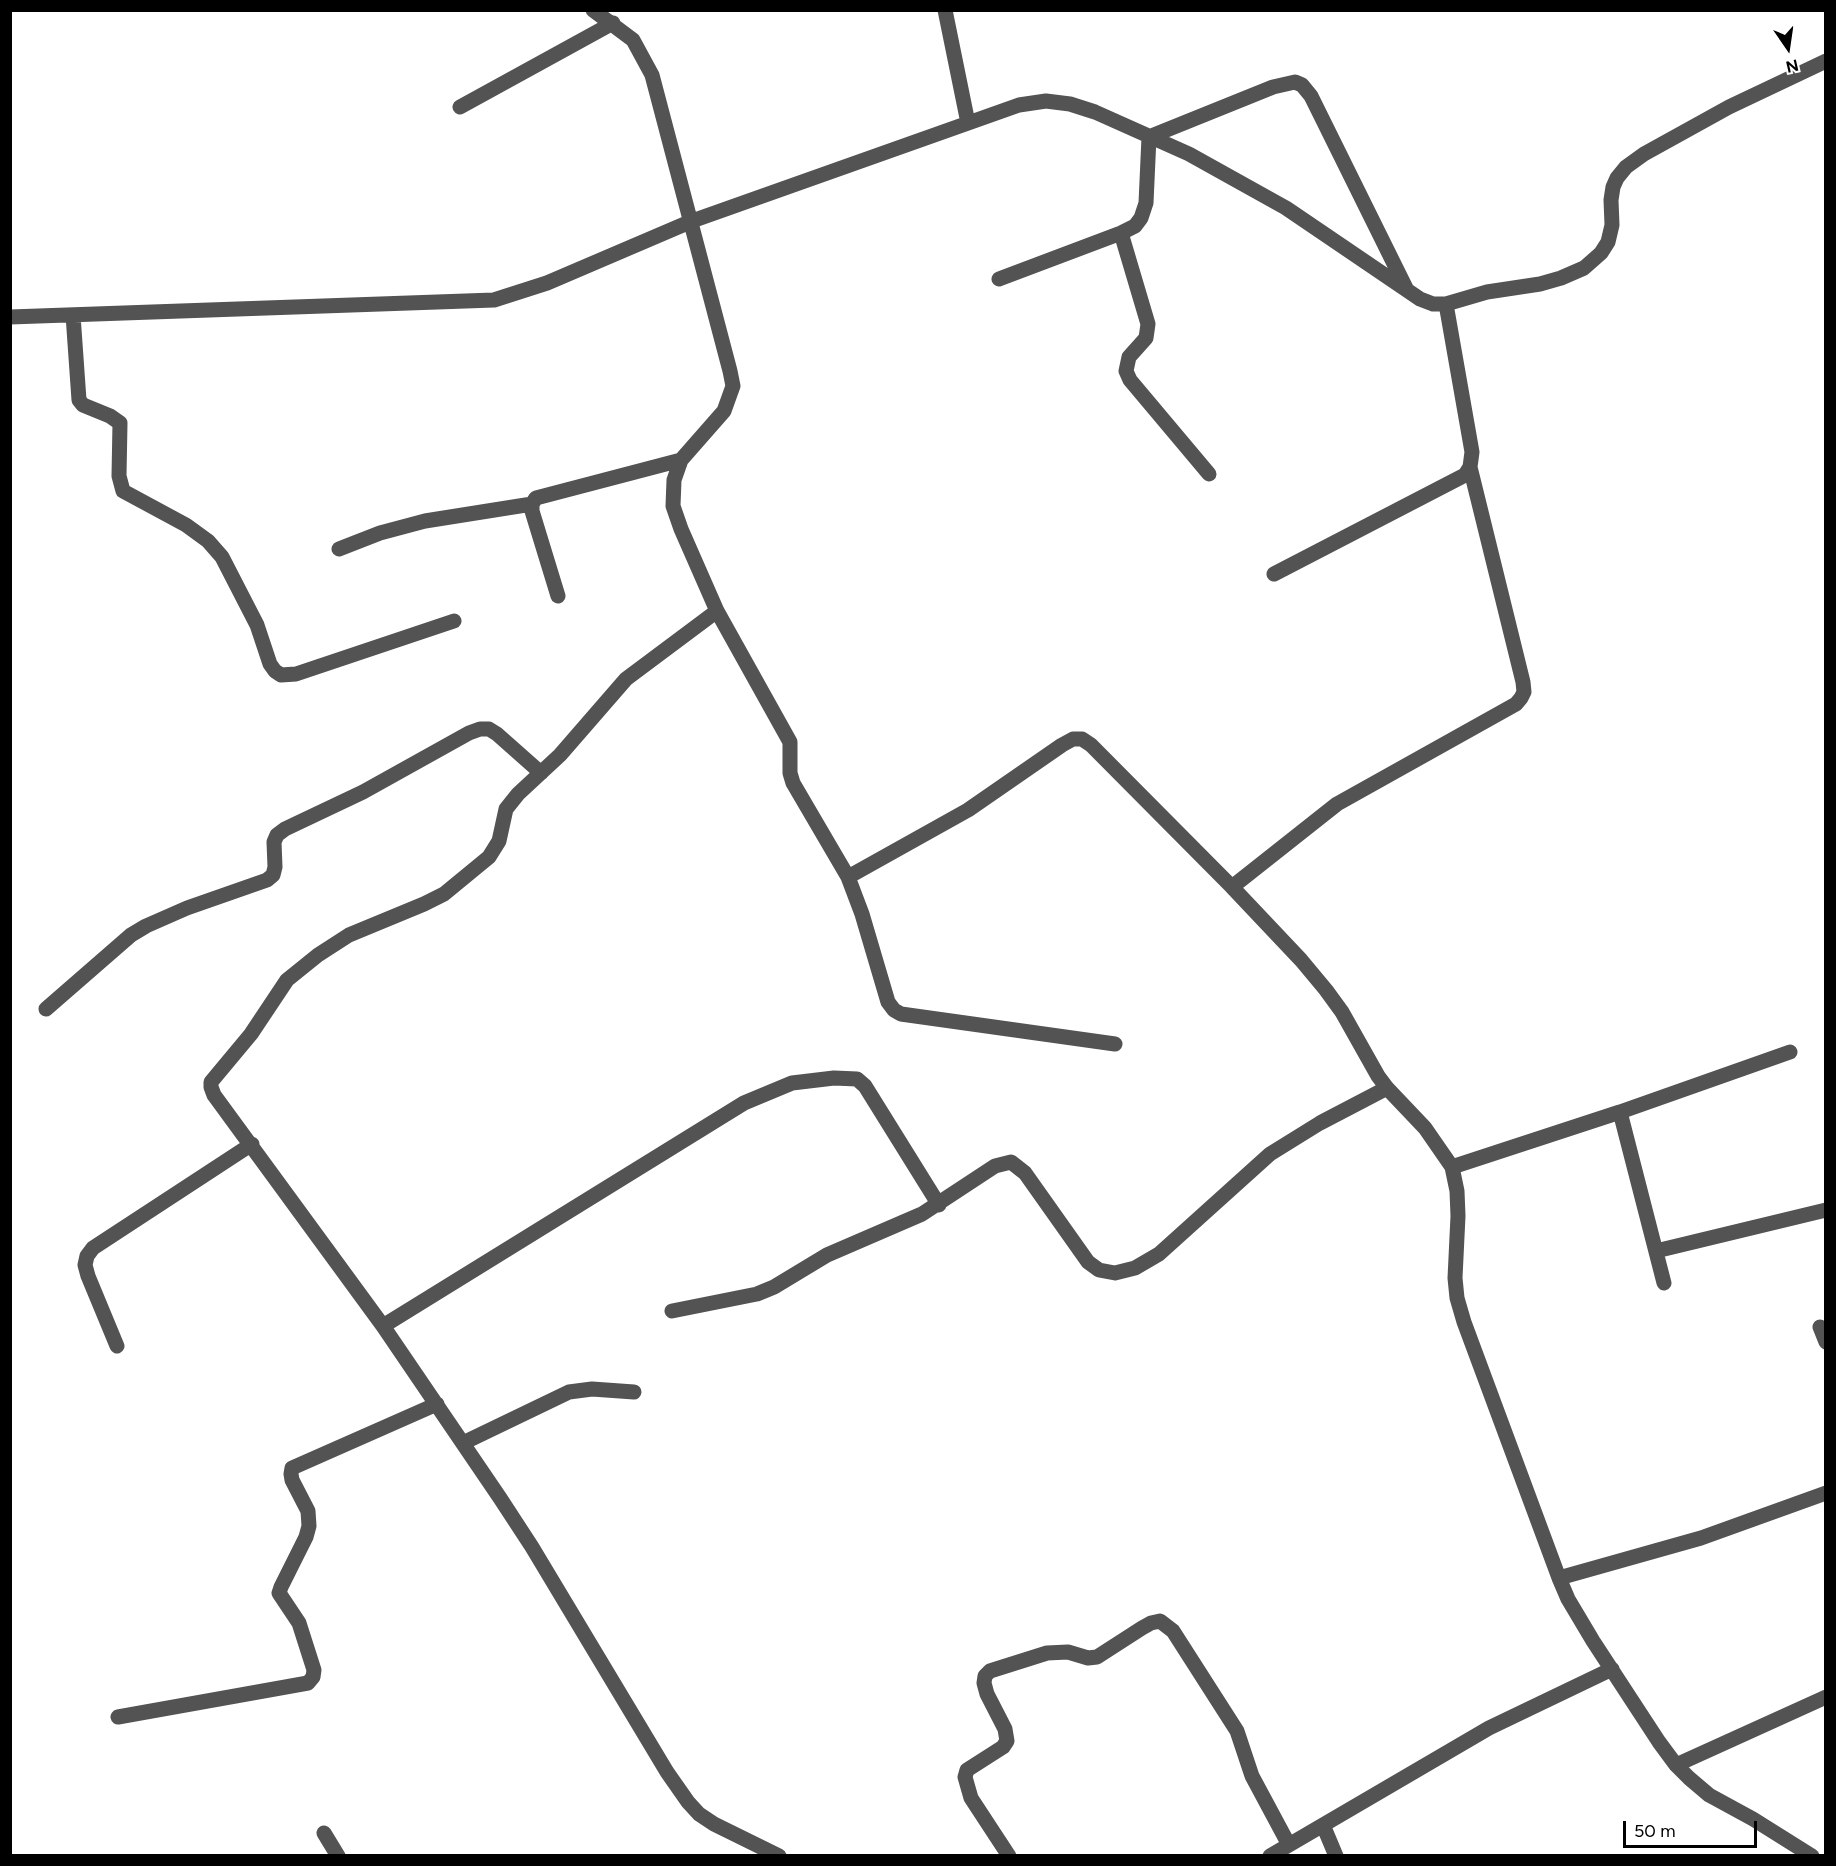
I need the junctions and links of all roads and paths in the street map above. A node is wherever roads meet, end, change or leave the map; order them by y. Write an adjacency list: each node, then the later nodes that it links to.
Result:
1 (593, 10): 3 (street)
2 (945, 10): 6 (street)
3 (613, 23): 5 (street); 8 (street)
4 (1826, 61): 12 (street)
5 (460, 107)
6 (968, 123): 7 (street); 8 (street)
7 (1149, 137): 9 (street); 11 (street); 11 (street)
8 (692, 221): 13 (street); 15 (street)
9 (1121, 233): 10 (street); 17 (street)
10 (999, 279)
11 (1407, 291): 12 (street)
12 (1446, 304): 16 (street)
13 (73, 315): 14 (street); 23 (street)
14 (10, 317)
15 (681, 460): 18 (street); 22 (street)
16 (1470, 467): 20 (street); 26 (street)
17 (1209, 474)
18 (532, 504): 19 (street); 21 (street)
19 (339, 549)
20 (1274, 574)
21 (558, 596)
22 (717, 611): 24 (street); 25 (street)
23 (454, 621)
24 (541, 773): 27 (street); 32 (street)
25 (848, 877): 26 (street); 28 (street)
26 (1232, 887): 30 (street)
27 (46, 1009)
28 (1115, 1044)
29 (1790, 1052): 31 (street)
30 (1387, 1088): 33 (street); 34 (street)
31 (1620, 1112): 33 (street); 36 (street)
32 (252, 1144): 39 (street); 42 (street)
33 (1452, 1167): 47 (street)
34 (939, 1205): 38 (street); 39 (street)
35 (1826, 1210): 36 (street)
36 (1656, 1251): 37 (street)
37 (1664, 1283)
38 (672, 1311)
39 (383, 1326): 44 (street)
40 (1820, 1327): 41 (street)
41 (1826, 1342)
42 (117, 1346)
43 (634, 1392): 45 (street)
44 (437, 1404): 45 (street); 50 (street)
45 (463, 1443): 56 (street)
46 (1826, 1493): 47 (street)
47 (1559, 1578): 48 (street)
48 (1612, 1669): 51 (street); 52 (street)
49 (1826, 1697): 51 (street)
50 (118, 1717)
51 (1676, 1765): 60 (street)
52 (1323, 1825): 54 (street); 59 (street)
53 (324, 1833): 55 (street)
54 (1289, 1845): 57 (street); 58 (street)
55 (338, 1856)
56 (779, 1856)
57 (1009, 1856)
58 (1270, 1856)
59 (1336, 1856)
60 (1812, 1856)

